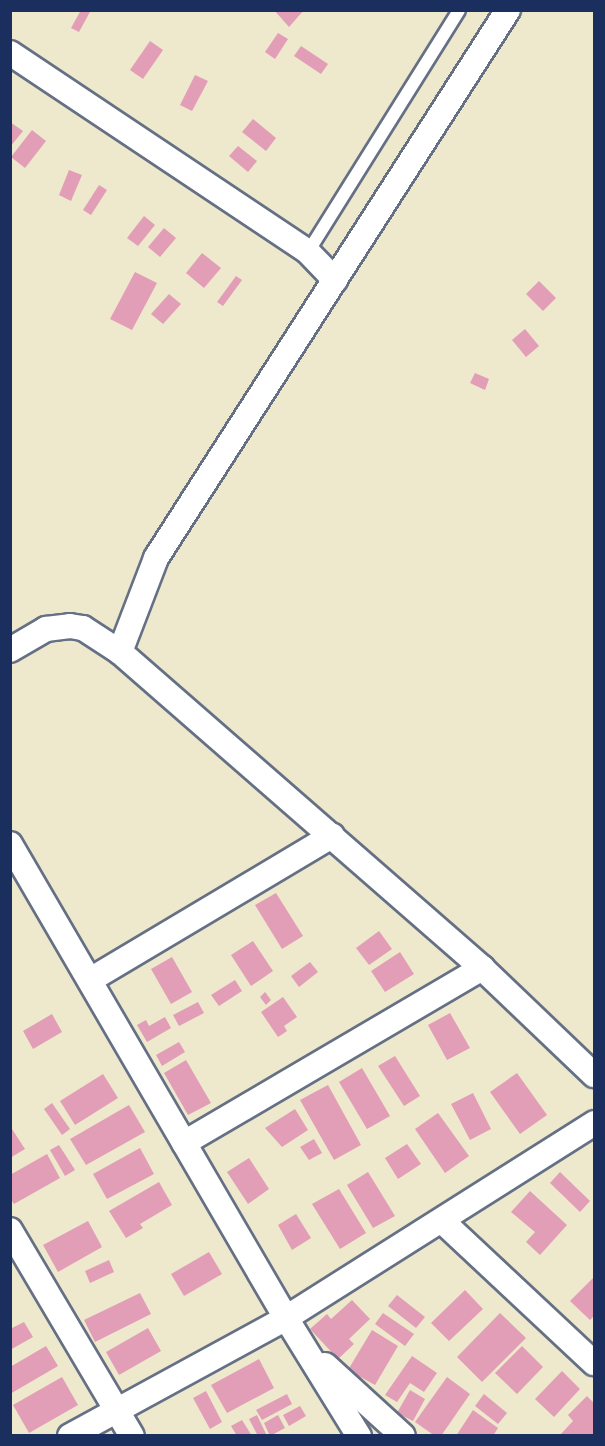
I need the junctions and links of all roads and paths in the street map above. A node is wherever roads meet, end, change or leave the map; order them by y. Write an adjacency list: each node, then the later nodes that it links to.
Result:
1 (459, 10): 4 (lane)
2 (508, 10): 5 (street)
3 (10, 53): 4 (street)
4 (308, 252): 5 (street)
5 (334, 280): 7 (street)
6 (10, 650): 7 (street)
7 (120, 652): 8 (street)
8 (332, 836): 10 (street); 11 (street)
9 (10, 844): 11 (street)
10 (482, 968): 12 (street); 14 (street)
11 (90, 980): 14 (street)
12 (594, 1075)
13 (594, 1123): 15 (street)
14 (184, 1143): 17 (street)
15 (442, 1221): 17 (street); 19 (street)
16 (10, 1230): 20 (street)
17 (286, 1318): 18 (street); 20 (street)
18 (314, 1362): 23 (street); 24 (street)
19 (594, 1363)
20 (118, 1408): 21 (street); 22 (street)
21 (70, 1436)
22 (132, 1436)
23 (359, 1436)
24 (403, 1436)

